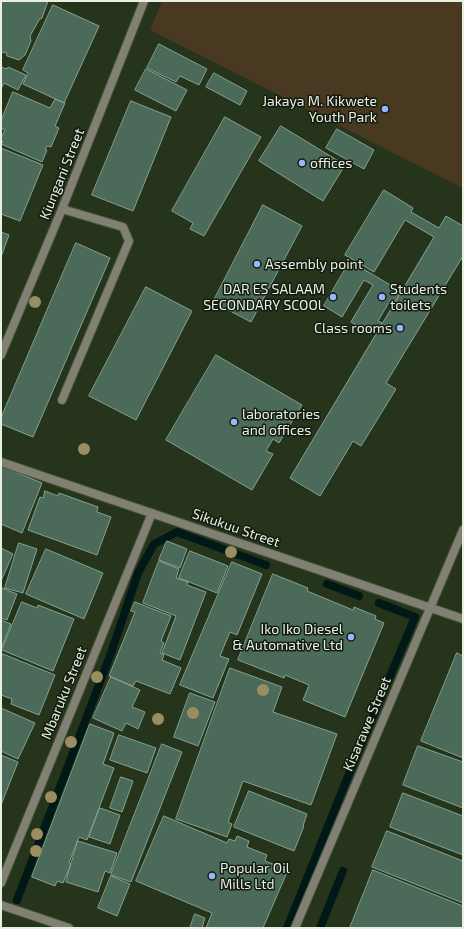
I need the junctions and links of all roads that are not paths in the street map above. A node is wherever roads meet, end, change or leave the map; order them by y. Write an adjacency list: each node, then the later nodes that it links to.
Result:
1 (144, 1): 2 (street, Kiungani Street)
2 (62, 209): 3 (street, Kiungani Street); 4 (street)
3 (1, 355)
4 (62, 400)
5 (1, 462): 6 (street, Sikukuu Street)
6 (152, 513): 8 (street, Sikukuu Street); 10 (street, Mbaruku Street)
7 (463, 530): 8 (street, Kisarawe Street)
8 (430, 608): 9 (street, Sikukuu Street); 13 (street, Kisarawe Street)
9 (463, 619)
10 (1, 883)
11 (1, 905): 12 (street)
12 (69, 928)
13 (295, 928)

